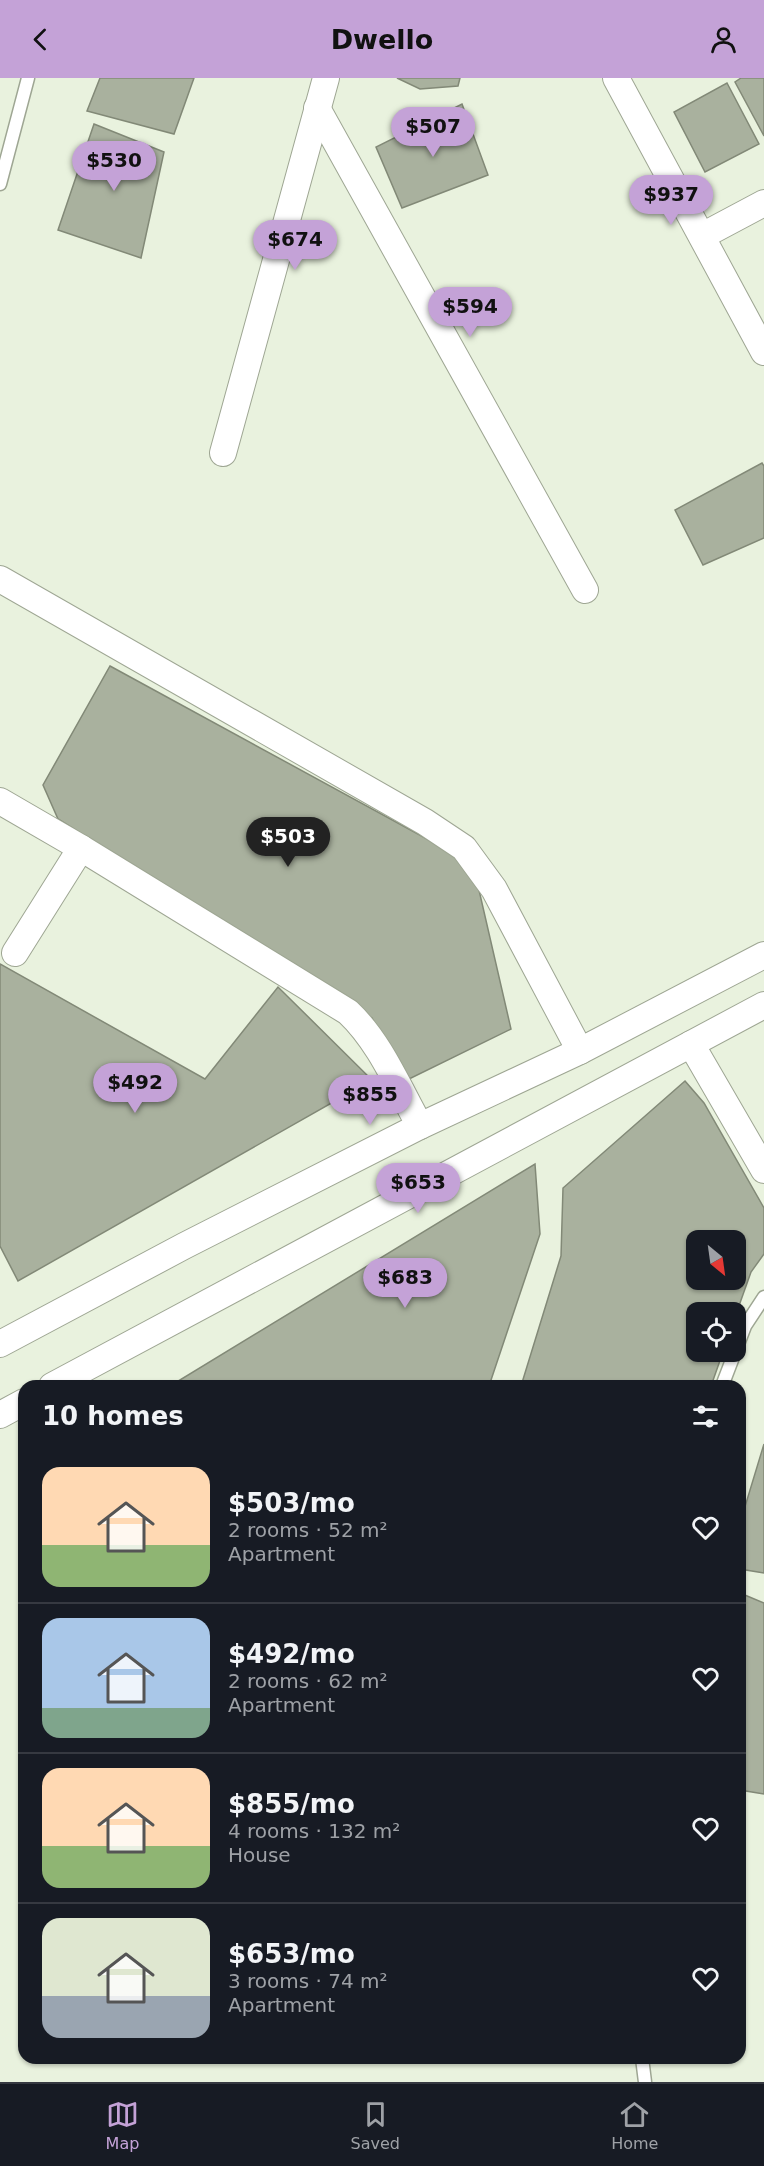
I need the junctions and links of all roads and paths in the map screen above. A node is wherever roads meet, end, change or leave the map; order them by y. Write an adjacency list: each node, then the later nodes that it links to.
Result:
1 (28, 78): 5 (lane)
2 (326, 78): 4 (street)
3 (616, 78): 7 (street)
4 (317, 108): 9 (street); 11 (street)
5 (0, 184)
6 (764, 203): 7 (street)
7 (702, 236): 8 (street)
8 (764, 352)
9 (223, 453)
10 (0, 579): 18 (street)
11 (585, 590)
12 (0, 801): 13 (street)
13 (81, 848): 14 (street); 19 (street)
14 (15, 953)
15 (764, 955): 18 (street)
16 (764, 1005): 17 (street)
17 (691, 1044): 20 (street); 23 (street)
18 (579, 1051): 19 (street)
19 (420, 1126): 22 (street)
20 (764, 1170)
21 (764, 1297): 24 (lane)
22 (0, 1344)
23 (63, 1380)
24 (724, 1380)
25 (18, 1405): 26 (street)
26 (0, 1415)
27 (643, 2064): 28 (lane)
28 (645, 2082)

